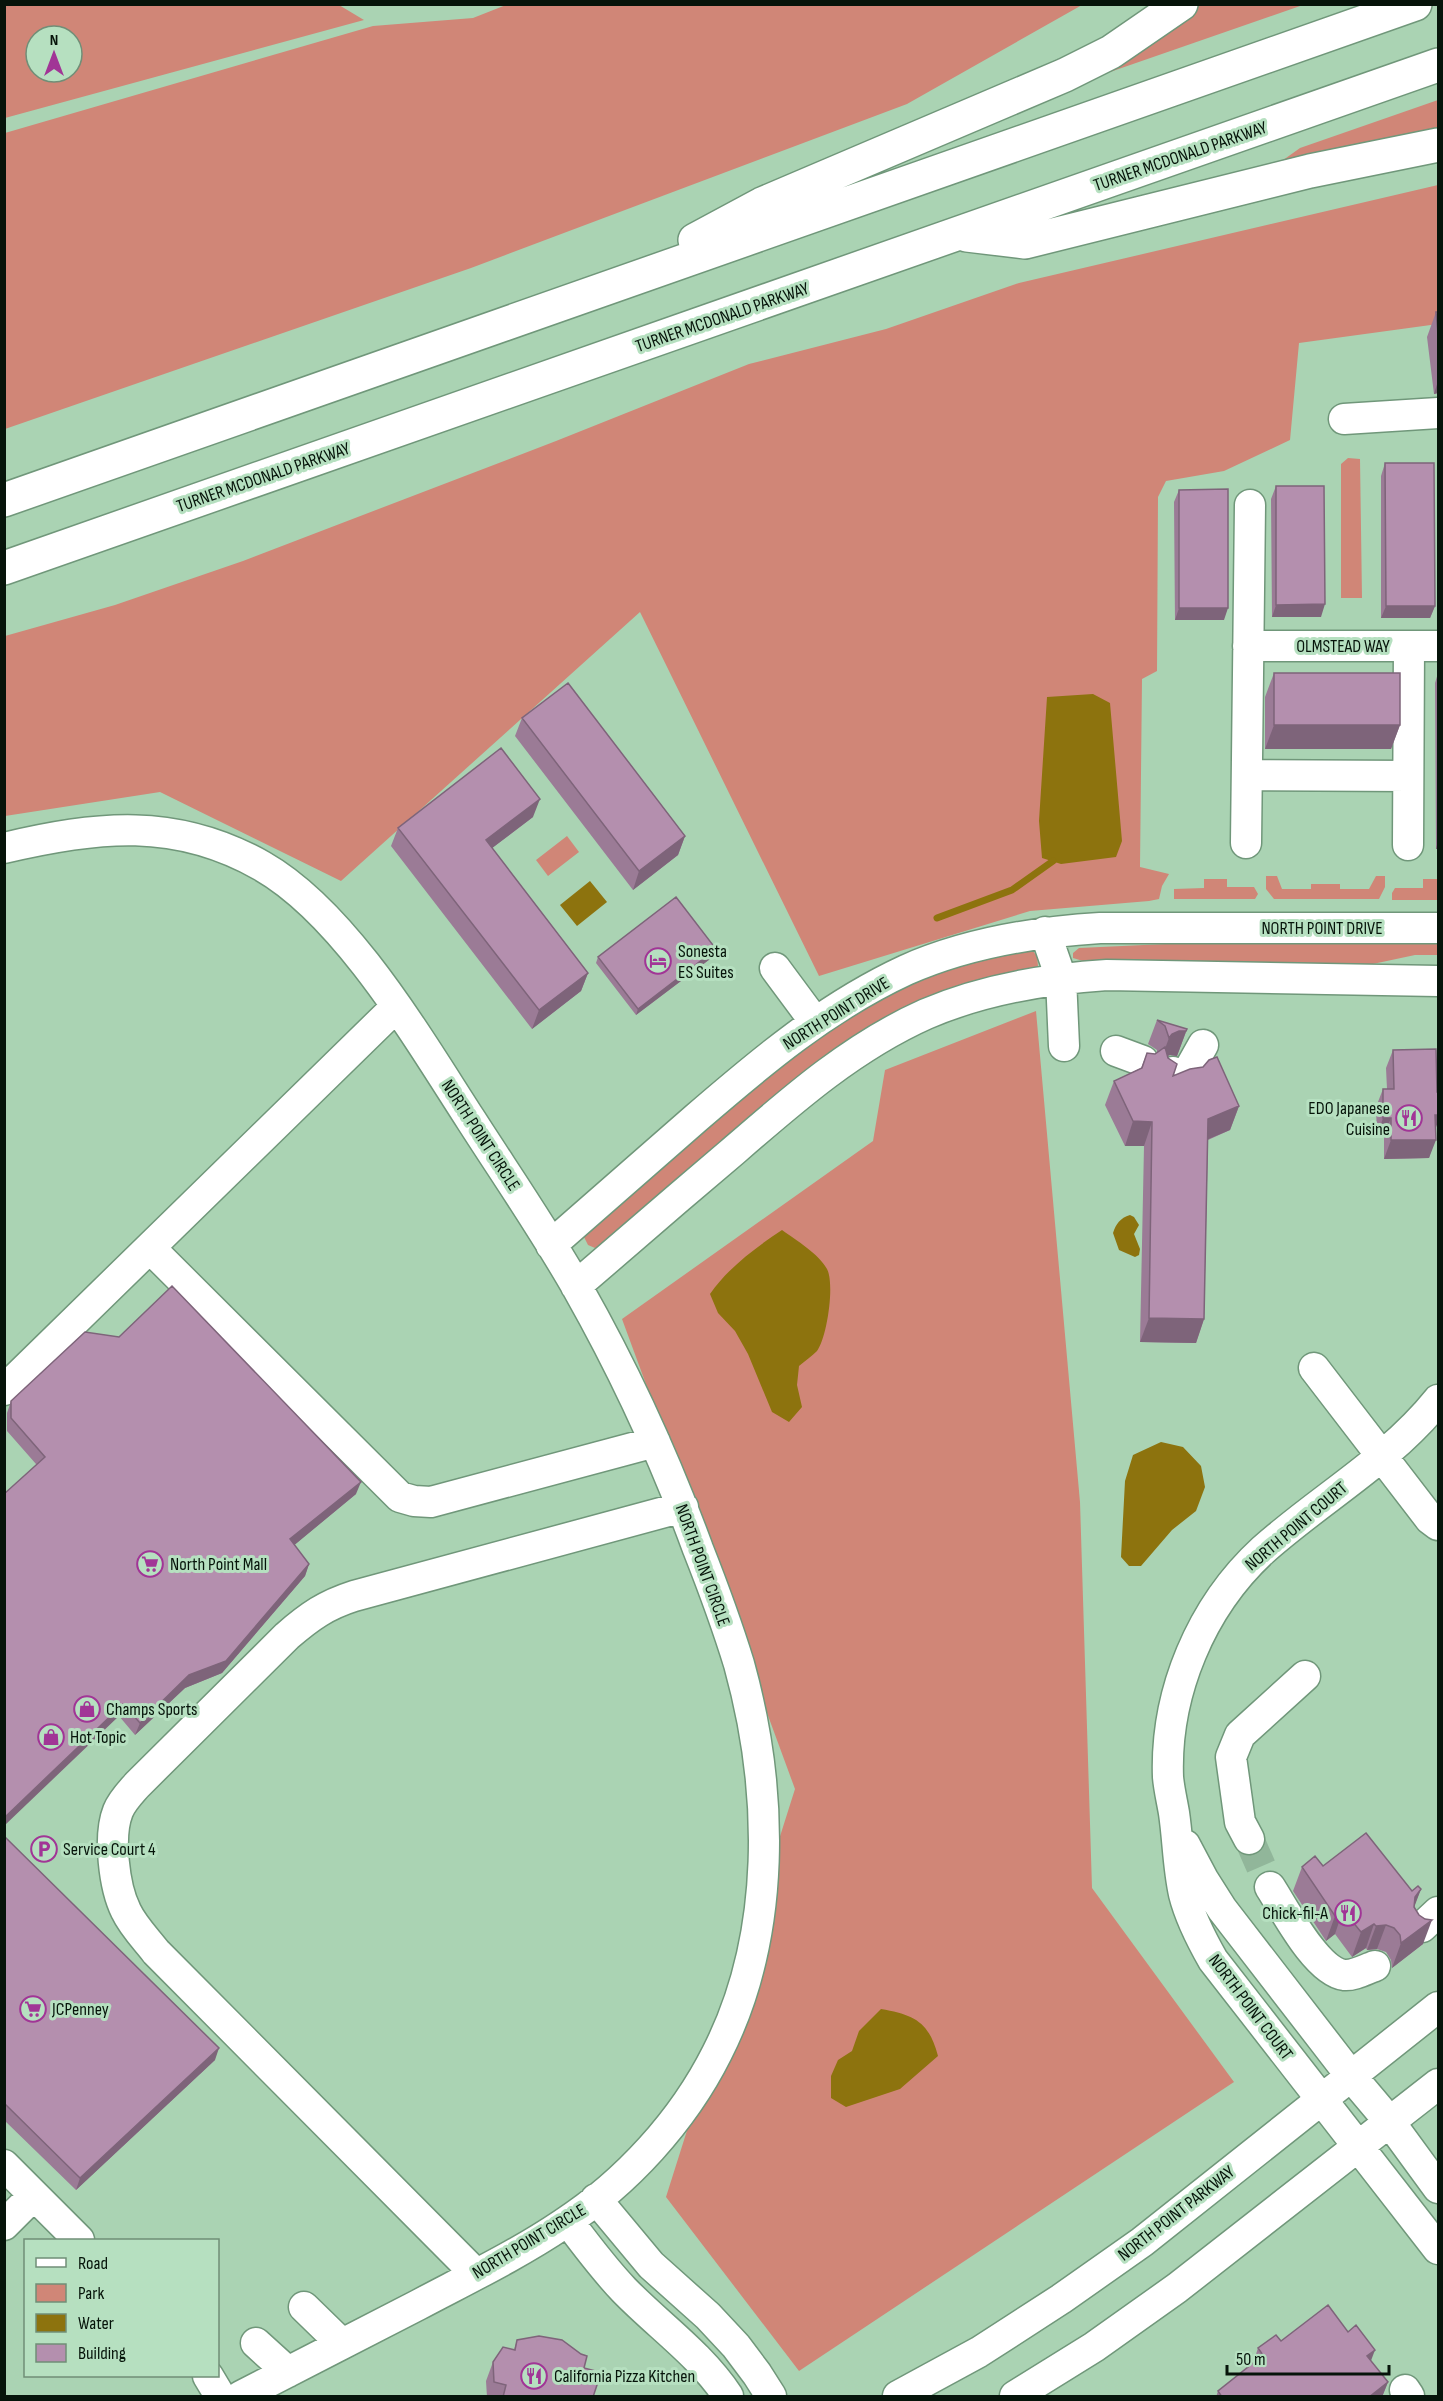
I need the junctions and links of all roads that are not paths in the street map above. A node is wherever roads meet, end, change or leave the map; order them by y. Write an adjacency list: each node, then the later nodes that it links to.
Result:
1 (1181, 4): 6 (highway)
2 (1415, 4): 6 (highway)
3 (1438, 65): 5 (highway, TURNER MCDONALD PARKWAY)
4 (1438, 145): 5 (highway)
5 (959, 234): 11 (highway, TURNER MCDONALD PARKWAY)
6 (607, 287): 9 (highway)
7 (1438, 413): 8 (street)
8 (1344, 419)
9 (4, 500)
10 (1250, 505): 12 (street)
11 (4, 568)
12 (1248, 646): 13 (street, OLMSTEAD WAY); 15 (street)
13 (1409, 646): 14 (street, OLMSTEAD WAY); 16 (street)
14 (1438, 646)
15 (1247, 775): 16 (street); 17 (street)
16 (1408, 776): 18 (street)
17 (1246, 843)
18 (1408, 846)
19 (4, 848): 25 (street, NORTH POINT CIRCLE)
20 (1438, 928): 21 (street, NORTH POINT DRIVE)
21 (1045, 932): 23 (street); 26 (street, NORTH POINT DRIVE)
22 (775, 968): 26 (street)
23 (1061, 978): 24 (street); 28 (street); 32 (street)
24 (1438, 981)
25 (396, 1007): 30 (street, NORTH POINT CIRCLE); 31 (street)
26 (815, 1022): 30 (street, NORTH POINT DRIVE)
27 (1203, 1045): 29 (street)
28 (1065, 1046)
29 (1173, 1072)
30 (551, 1245): 32 (street, NORTH POINT CIRCLE)
31 (150, 1248): 34 (street); 36 (street)
32 (576, 1286): 36 (street, NORTH POINT CIRCLE)
33 (1314, 1368): 37 (street)
34 (4, 1390)
35 (1438, 1400): 37 (street, NORTH POINT COURT)
36 (655, 1442): 38 (street, NORTH POINT CIRCLE)
37 (1380, 1456): 39 (street); 41 (street, NORTH POINT COURT)
38 (683, 1507): 54 (street, NORTH POINT CIRCLE); 59 (street)
39 (1438, 1525)
40 (1305, 1676): 42 (street)
41 (1174, 1817): 46 (street, NORTH POINT COURT); 48 (street, NORTH POINT COURT)
42 (1248, 1839)
43 (1270, 1887): 44 (street)
44 (1375, 1966)
45 (1438, 2007): 46 (street, NORTH POINT PARKWAY)
46 (1351, 2076): 48 (street, NORTH POINT PARKWAY); 49 (street, NORTH POINT COURT)
47 (1438, 2084): 49 (street)
48 (1321, 2099): 50 (street, NORTH POINT COURT); 69 (street, NORTH POINT PARKWAY)
49 (1389, 2121): 50 (street); 52 (street, NORTH POINT COURT)
50 (1359, 2144): 58 (street, NORTH POINT COURT); 70 (street)
51 (4, 2165): 53 (street)
52 (1438, 2188)
53 (34, 2195): 56 (street); 57 (street)
54 (596, 2199): 55 (street, NORTH POINT CIRCLE); 68 (street)
55 (568, 2221): 59 (street, NORTH POINT CIRCLE); 67 (street)
56 (4, 2224)
57 (77, 2239)
58 (1438, 2249)
59 (476, 2274): 62 (street, NORTH POINT CIRCLE)
60 (304, 2307): 62 (street)
61 (256, 2343): 63 (street)
62 (342, 2344): 63 (street, NORTH POINT CIRCLE)
63 (288, 2372): 66 (street, NORTH POINT CIRCLE)
64 (209, 2377): 65 (street)
65 (220, 2397)
66 (241, 2397)
67 (728, 2397)
68 (771, 2397)
69 (898, 2397)
70 (1016, 2397)

